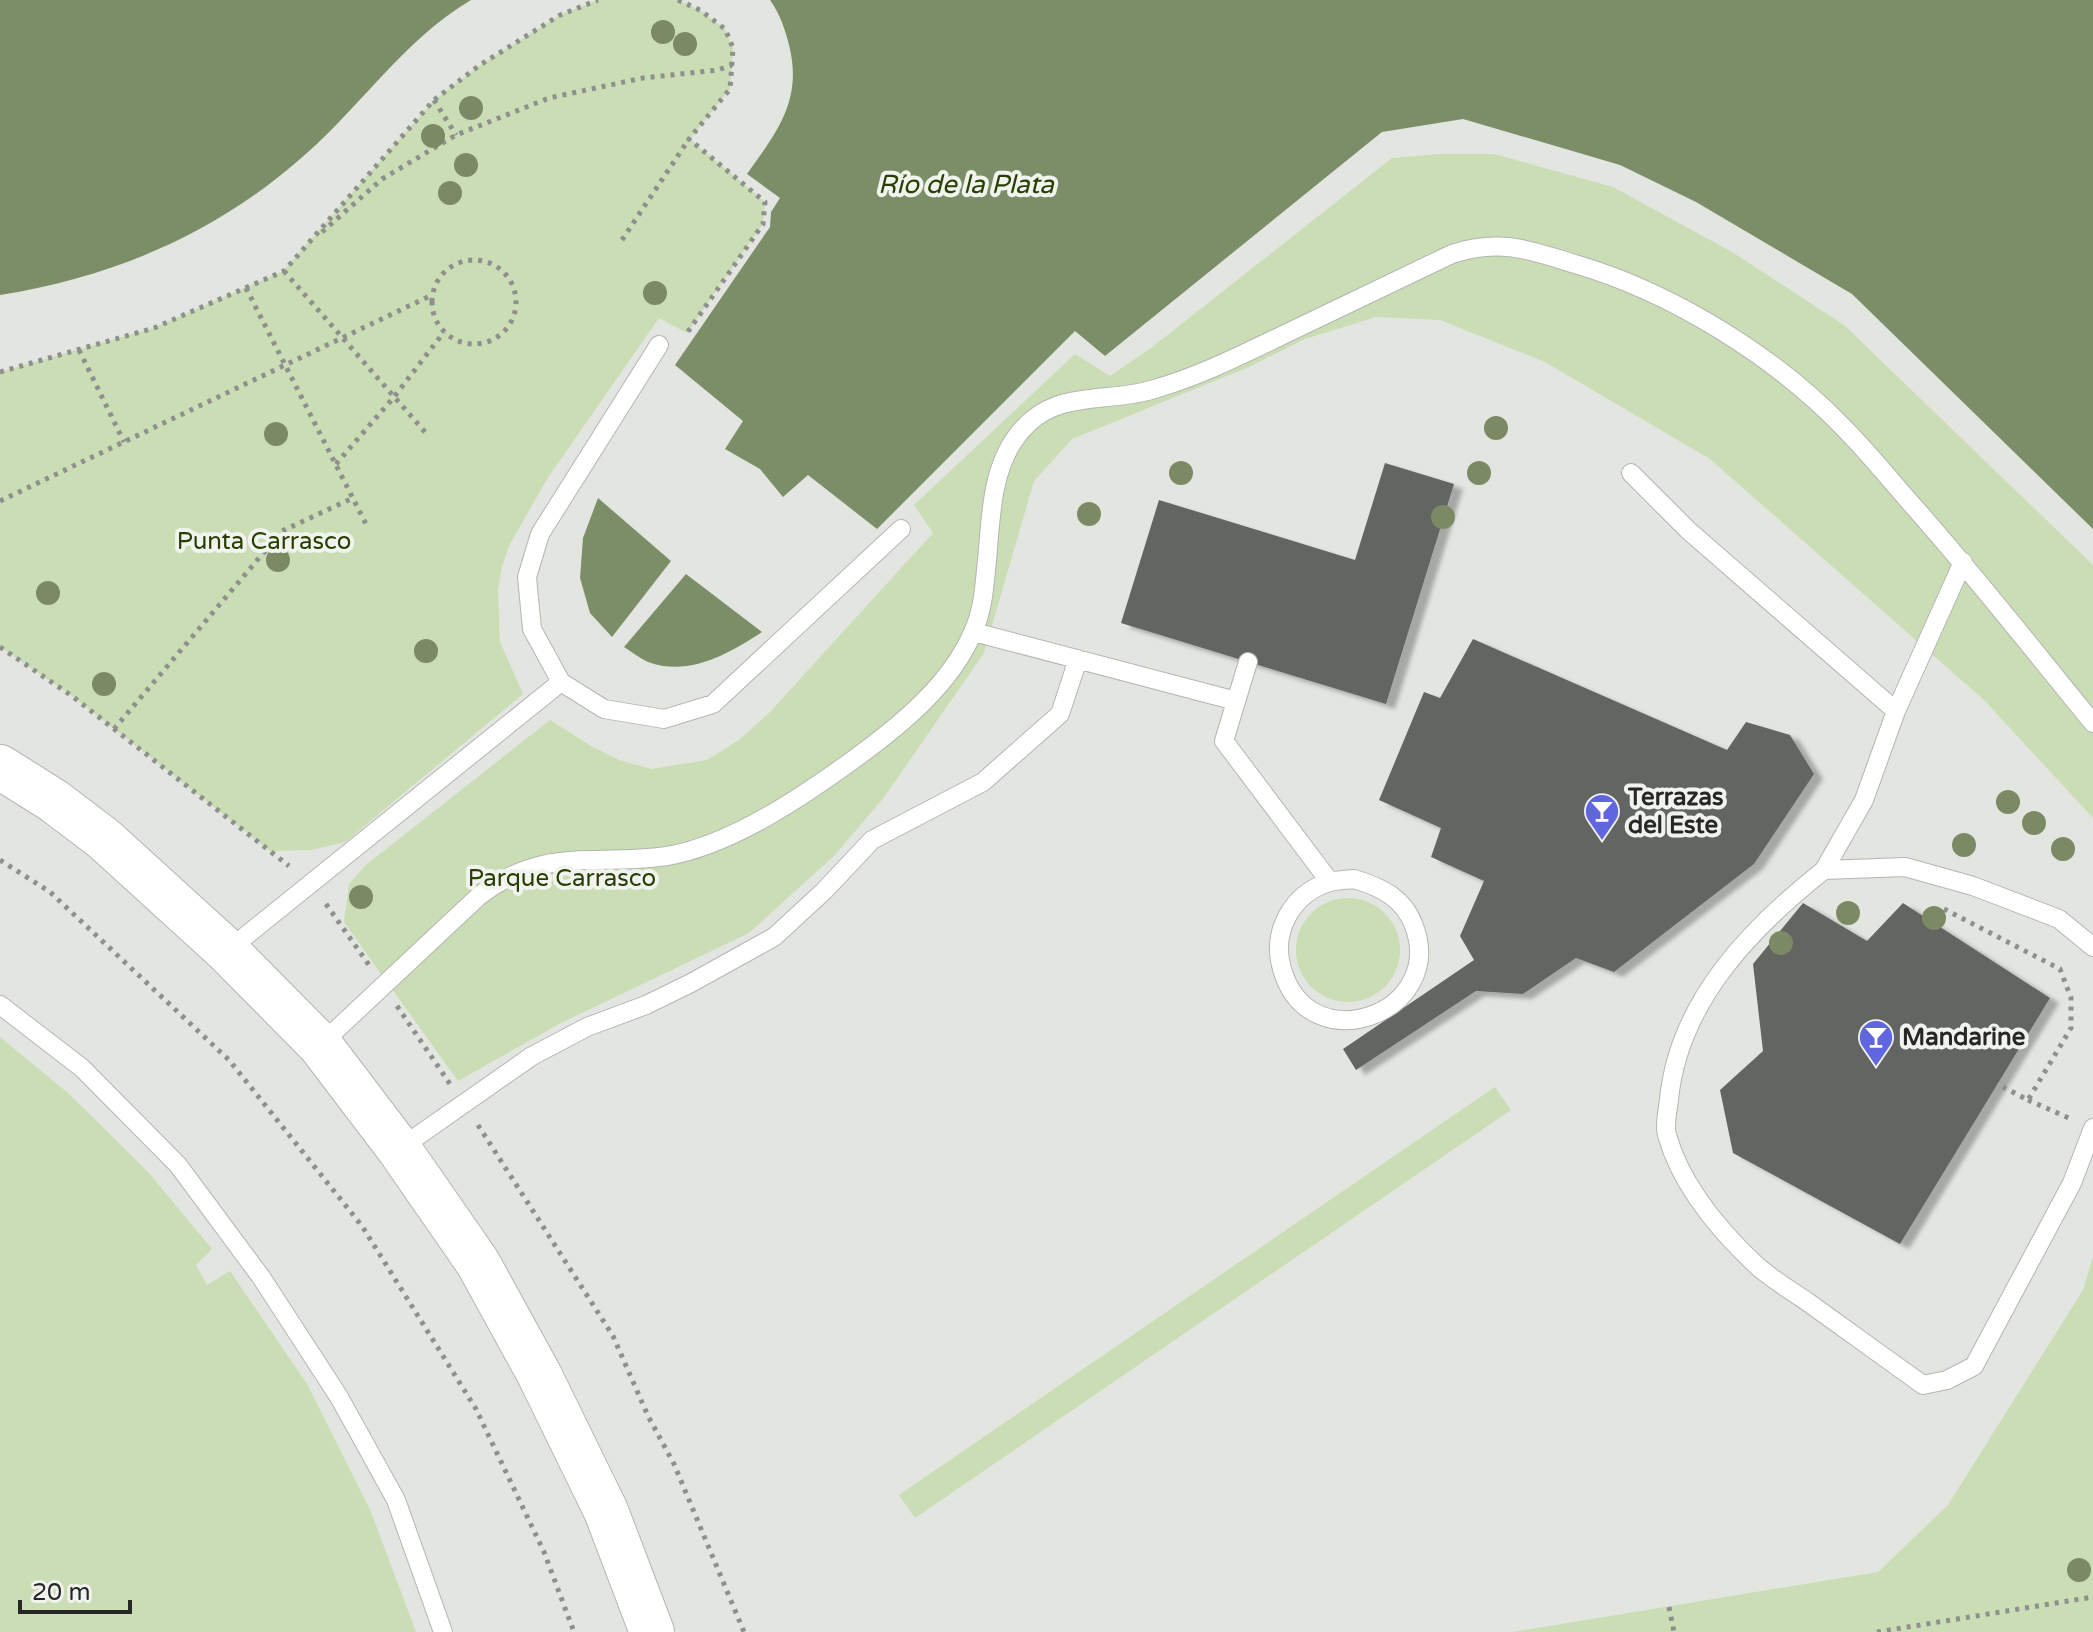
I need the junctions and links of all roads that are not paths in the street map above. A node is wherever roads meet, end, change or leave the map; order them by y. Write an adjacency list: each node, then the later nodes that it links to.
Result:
1 (659, 345): 8 (lane)
2 (1631, 473): 10 (lane)
3 (901, 529): 8 (lane)
4 (1963, 562): 5 (lane); 10 (lane); 11 (lane)
5 (974, 632): 6 (lane); 18 (lane)
6 (1078, 659): 9 (lane); 20 (lane)
7 (1248, 662): 9 (lane)
8 (561, 682): 16 (lane)
9 (1236, 701): 14 (lane)
10 (1896, 711): 13 (lane)
11 (2093, 723)
12 (0, 767): 16 (main road)
13 (1824, 870): 15 (lane); 19 (lane)
14 (1330, 882): 14 (lane)
15 (2093, 947)
16 (227, 951): 18 (main road)
17 (0, 1005): 21 (lane)
18 (320, 1045): 20 (main road)
19 (2093, 1128)
20 (399, 1149): 22 (main road)
21 (443, 1632)
22 (652, 1632)

